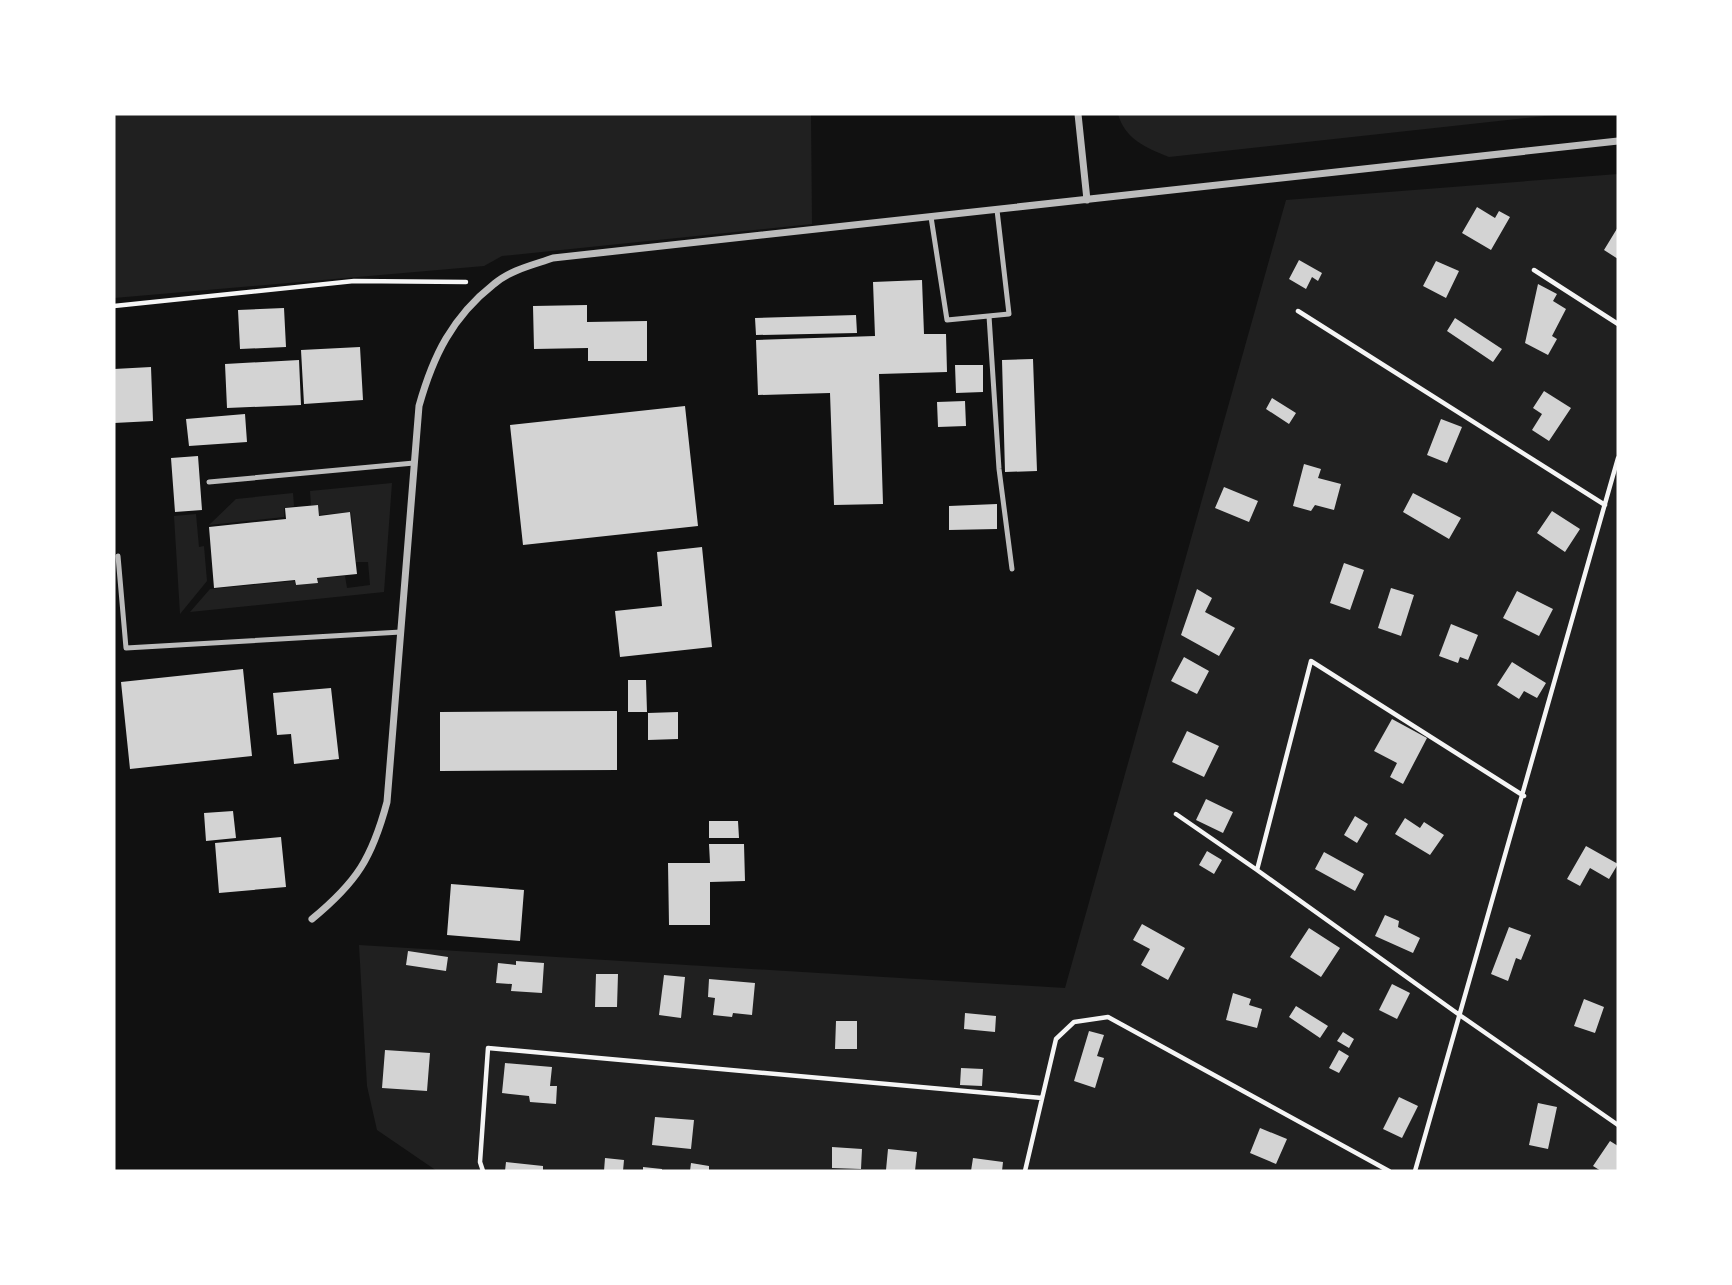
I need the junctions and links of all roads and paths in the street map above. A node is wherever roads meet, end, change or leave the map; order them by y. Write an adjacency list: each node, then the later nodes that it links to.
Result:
1 (1078, 114): 3 (street)
2 (1618, 141): 3 (street)
3 (1087, 200): 4 (street)
4 (996, 210): 5 (street); 10 (lane)
5 (931, 217): 7 (street); 10 (lane)
6 (1534, 270): 11 (path)
7 (495, 283): 8 (path); 13 (street)
8 (114, 306)
9 (1298, 312): 15 (path)
10 (989, 316): 17 (lane)
11 (1618, 324)
12 (1618, 458): 15 (path)
13 (414, 463): 14 (lane); 18 (street)
14 (209, 482)
15 (1605, 505): 19 (path)
16 (118, 556): 18 (lane)
17 (1012, 569)
18 (401, 632): 22 (street)
19 (1524, 796): 21 (path); 23 (path)
20 (1176, 814): 21 (path)
21 (1257, 870): 23 (path)
22 (312, 919)
23 (1461, 1016): 25 (path); 29 (path)
24 (1042, 1098): 26 (path); 27 (path); 28 (path)
25 (1618, 1125)
26 (483, 1171)
27 (1025, 1171)
28 (1389, 1171)
29 (1415, 1171)

